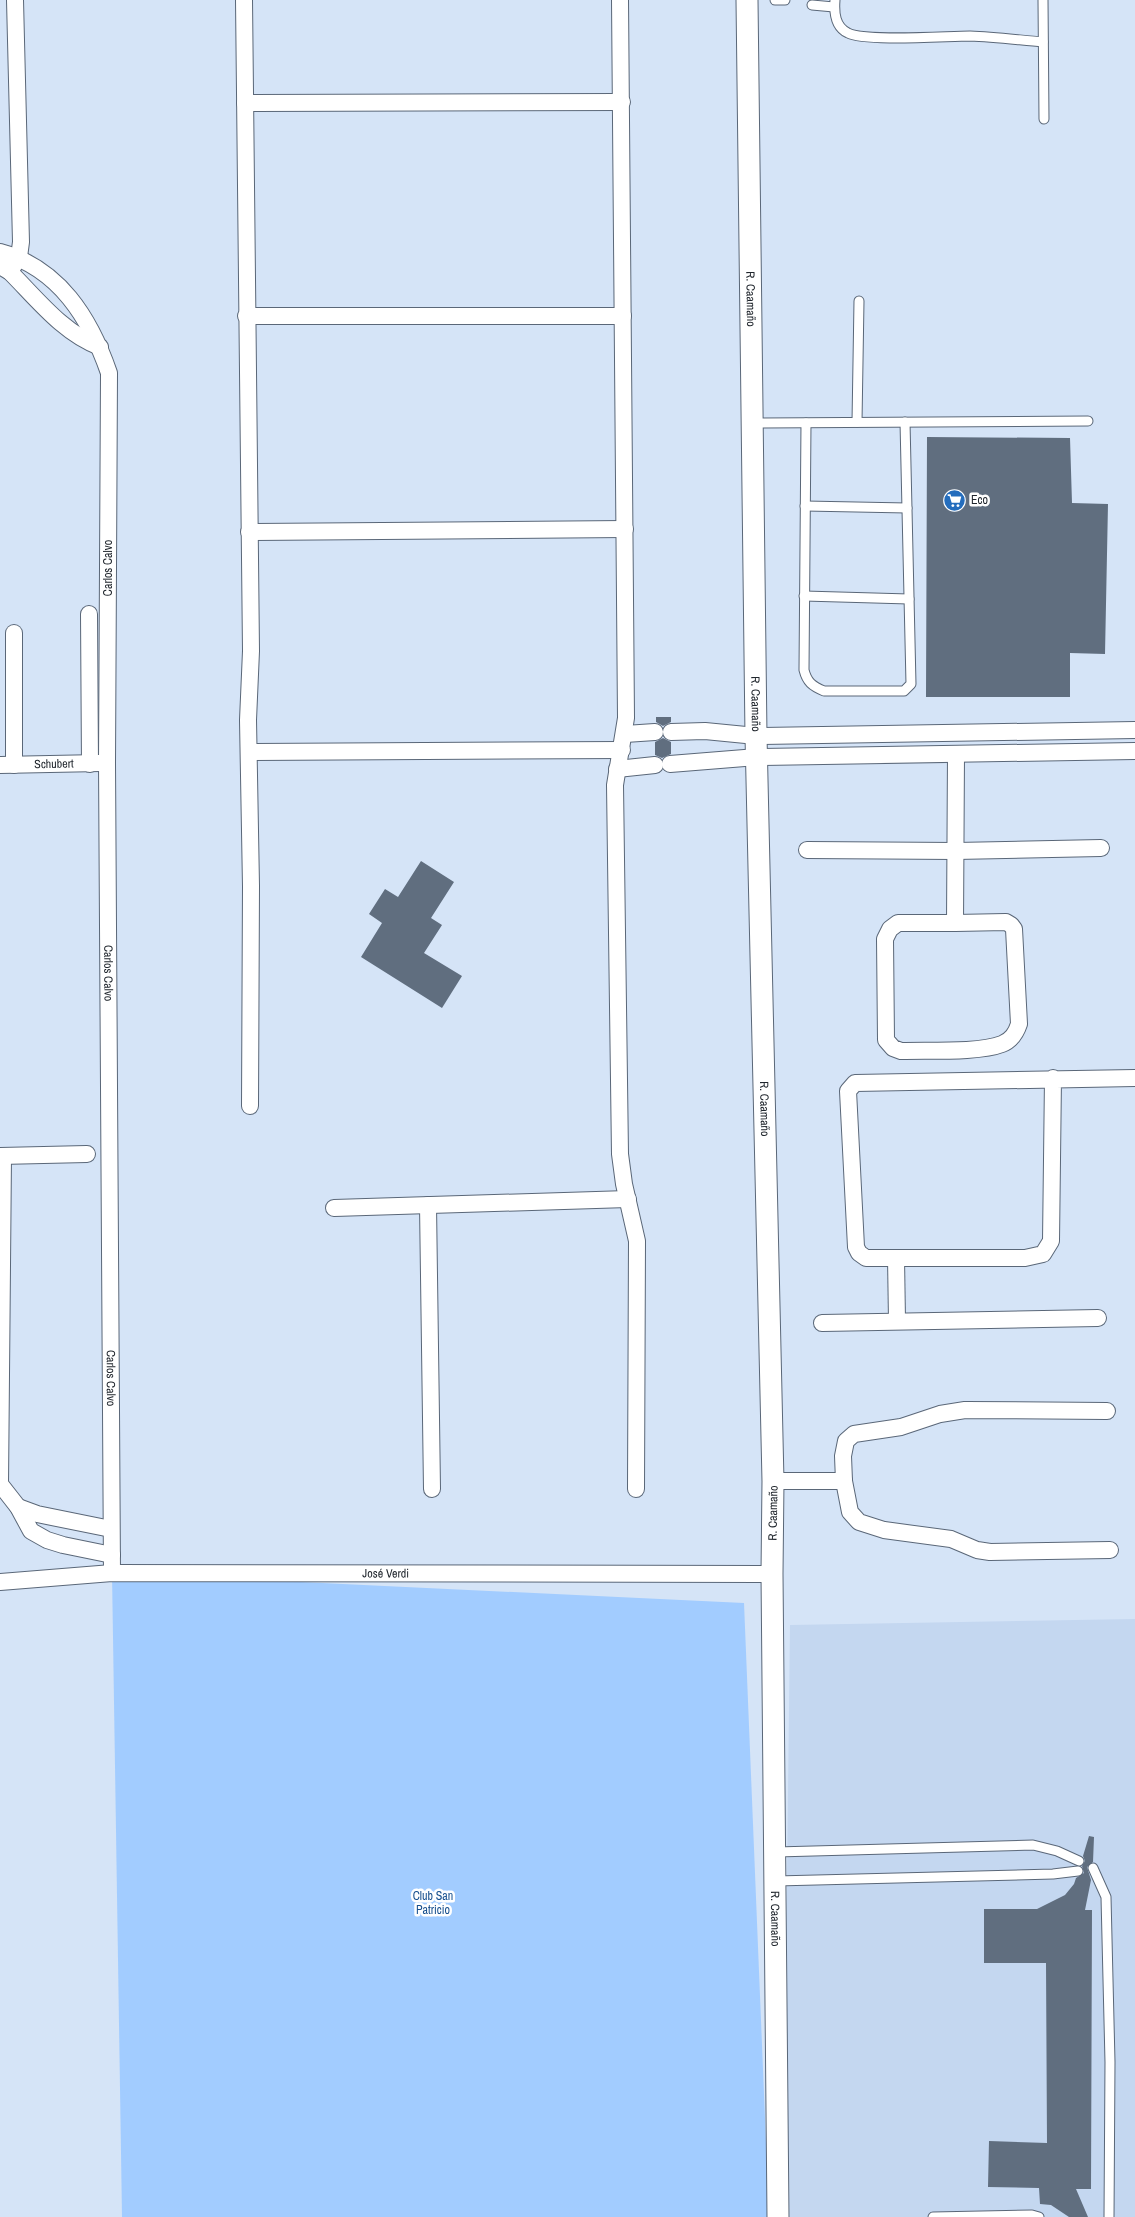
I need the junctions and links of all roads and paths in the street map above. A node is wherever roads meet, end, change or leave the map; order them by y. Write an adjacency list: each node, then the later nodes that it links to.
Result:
1 (15, 0): 13 (street)
2 (244, 0): 10 (street)
3 (620, 0): 9 (street)
4 (747, 0): 22 (street, R. Caamaño)
5 (1043, 0): 8 (lane)
6 (835, 3): 7 (lane); 8 (lane)
7 (812, 5)
8 (1043, 42): 11 (lane)
9 (622, 102): 10 (street); 17 (street)
10 (245, 103): 16 (street)
11 (1044, 119)
12 (0, 252): 13 (street, Carlos Calvo)
13 (19, 257): 14 (street); 18 (street, Carlos Calvo)
14 (5, 269): 18 (street)
15 (859, 301): 20 (lane)
16 (246, 316): 17 (street); 27 (street)
17 (623, 316): 26 (street)
18 (100, 347): 40 (street, Carlos Calvo)
19 (1088, 421): 21 (lane)
20 (857, 422): 21 (lane); 23 (lane)
21 (905, 422): 25 (lane)
22 (752, 423): 23 (lane); 34 (street, R. Caamaño)
23 (806, 423): 24 (lane)
24 (805, 506): 25 (lane); 28 (lane)
25 (907, 508): 29 (lane)
26 (625, 528): 27 (street); 33 (street)
27 (249, 532): 37 (street)
28 (804, 596): 29 (lane); 29 (lane)
29 (909, 599)
30 (89, 614): 41 (street)
31 (14, 634): 42 (street)
32 (1135, 730): 34 (street)
33 (625, 734): 34 (street); 35 (street)
34 (756, 736): 39 (street, R. Caamaño)
35 (622, 750): 37 (street); 43 (street)
36 (1135, 751): 38 (street)
37 (248, 752): 50 (street)
38 (956, 754): 39 (street); 46 (street)
39 (756, 757): 43 (street); 62 (street, R. Caamaño)
40 (107, 763): 41 (street, Schubert); 67 (street, Carlos Calvo)
41 (90, 764): 42 (street, Schubert)
42 (7, 765)
43 (617, 770): 53 (street)
44 (1101, 848): 46 (street)
45 (807, 850): 46 (street)
46 (956, 851): 47 (street)
47 (955, 923): 47 (street)
48 (1053, 1078): 49 (street); 56 (street); 56 (street)
49 (1135, 1078)
50 (250, 1106)
51 (87, 1154): 52 (street)
52 (1, 1156): 60 (street)
53 (628, 1199): 54 (street); 65 (street)
54 (428, 1205): 55 (street); 64 (street)
55 (334, 1208)
56 (896, 1258): 58 (street)
57 (1098, 1318): 58 (street)
58 (896, 1320): 59 (street)
59 (822, 1323)
60 (0, 1396): 66 (street)
61 (1107, 1411): 63 (street)
62 (773, 1481): 63 (street); 71 (street, R. Caamaño)
63 (844, 1481): 68 (street)
64 (432, 1489)
65 (636, 1489)
66 (18, 1507): 67 (street); 69 (street)
67 (111, 1530): 69 (street, Carlos Calvo)
68 (1110, 1550)
69 (112, 1555): 70 (street, Carlos Calvo)
70 (112, 1573): 71 (street, José Verdi); 72 (street, José Verdi)
71 (772, 1574): 73 (street, R. Caamaño)
72 (0, 1582)
73 (776, 1852): 75 (street, R. Caamaño); 75 (lane)
74 (1093, 1871): 79 (lane)
75 (776, 1881): 76 (street, R. Caamaño)
76 (778, 2217)
77 (933, 2217): 78 (lane)
78 (1040, 2217)
79 (1109, 2217)

